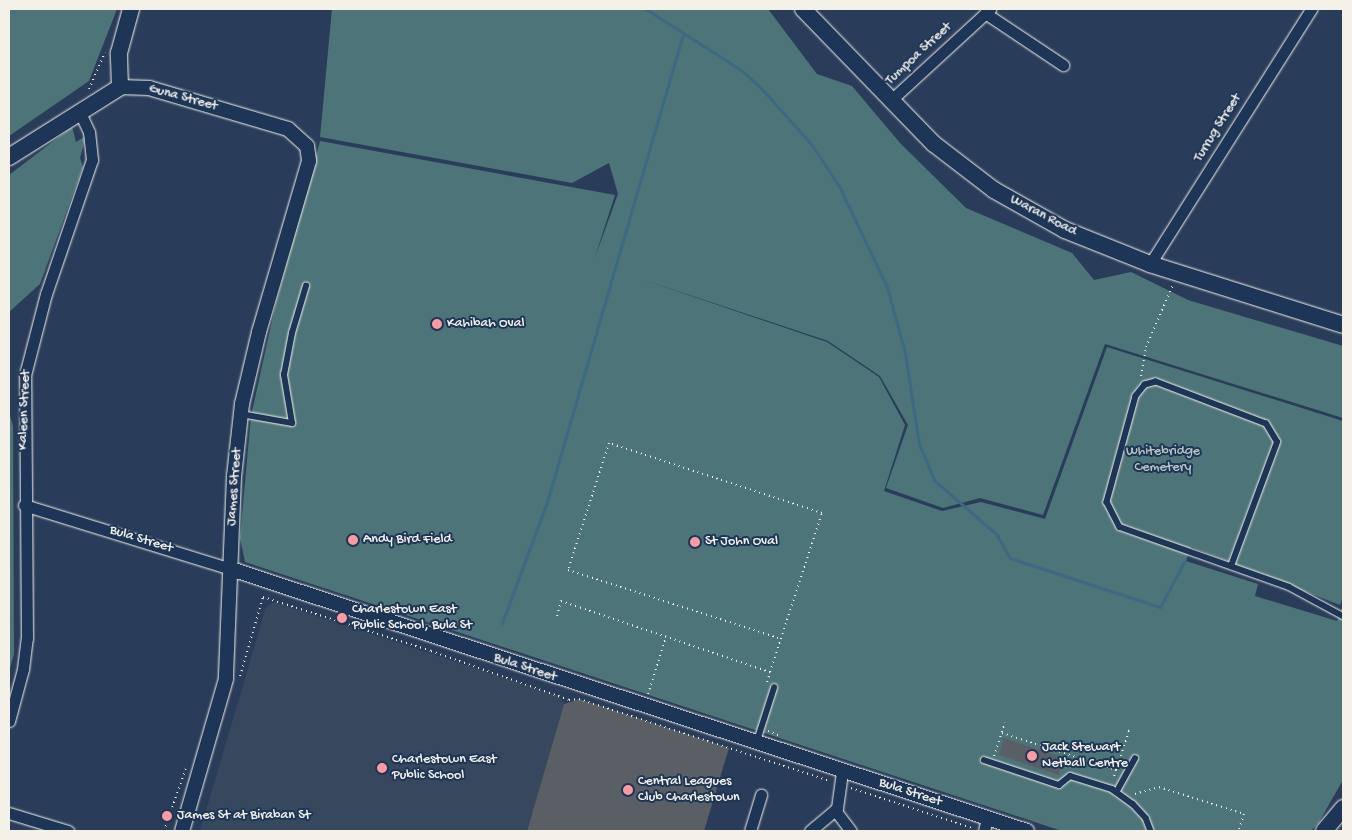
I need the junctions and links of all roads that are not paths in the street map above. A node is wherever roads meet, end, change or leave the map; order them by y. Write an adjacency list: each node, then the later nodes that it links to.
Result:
1 (132, 9): 6 (main road)
2 (803, 9): 7 (main road, Waran Road)
3 (1311, 9): 11 (street, Turrug Street)
4 (988, 11): 5 (street); 7 (street, Tumpoa Street)
5 (1063, 65)
6 (120, 86): 8 (main road); 9 (street, Guna Street)
7 (890, 101): 11 (main road, Waran Road)
8 (79, 110): 10 (main road); 15 (street, Kaleen Street)
9 (307, 146): 14 (street, James Street)
10 (9, 157)
11 (1150, 264): 13 (main road, Waran Road)
12 (306, 286): 14 (lane)
13 (1343, 325)
14 (241, 414): 17 (street, James Street)
15 (24, 504): 17 (street, Bula Street); 20 (street, Kaleen Street)
16 (1231, 566): 16 (lane); 18 (lane)
17 (231, 569): 21 (street, Bula Street); 32 (street, James Street)
18 (1343, 616)
19 (774, 688): 21 (lane)
20 (9, 721)
21 (757, 743): 24 (street, Bula Street)
22 (1135, 759): 25 (lane)
23 (984, 760): 25 (lane)
24 (841, 778): 28 (street); 30 (street, Bula Street)
25 (1117, 791): 37 (lane)
26 (761, 795): 33 (street)
27 (1343, 808): 38 (main road)
28 (835, 810): 34 (street); 35 (street)
29 (9, 813): 31 (street)
30 (984, 827): 36 (street, Bula Street)
31 (68, 831)
32 (182, 831)
33 (750, 831)
34 (810, 831)
35 (852, 831)
36 (1027, 831)
37 (1151, 831)
38 (1324, 831)

